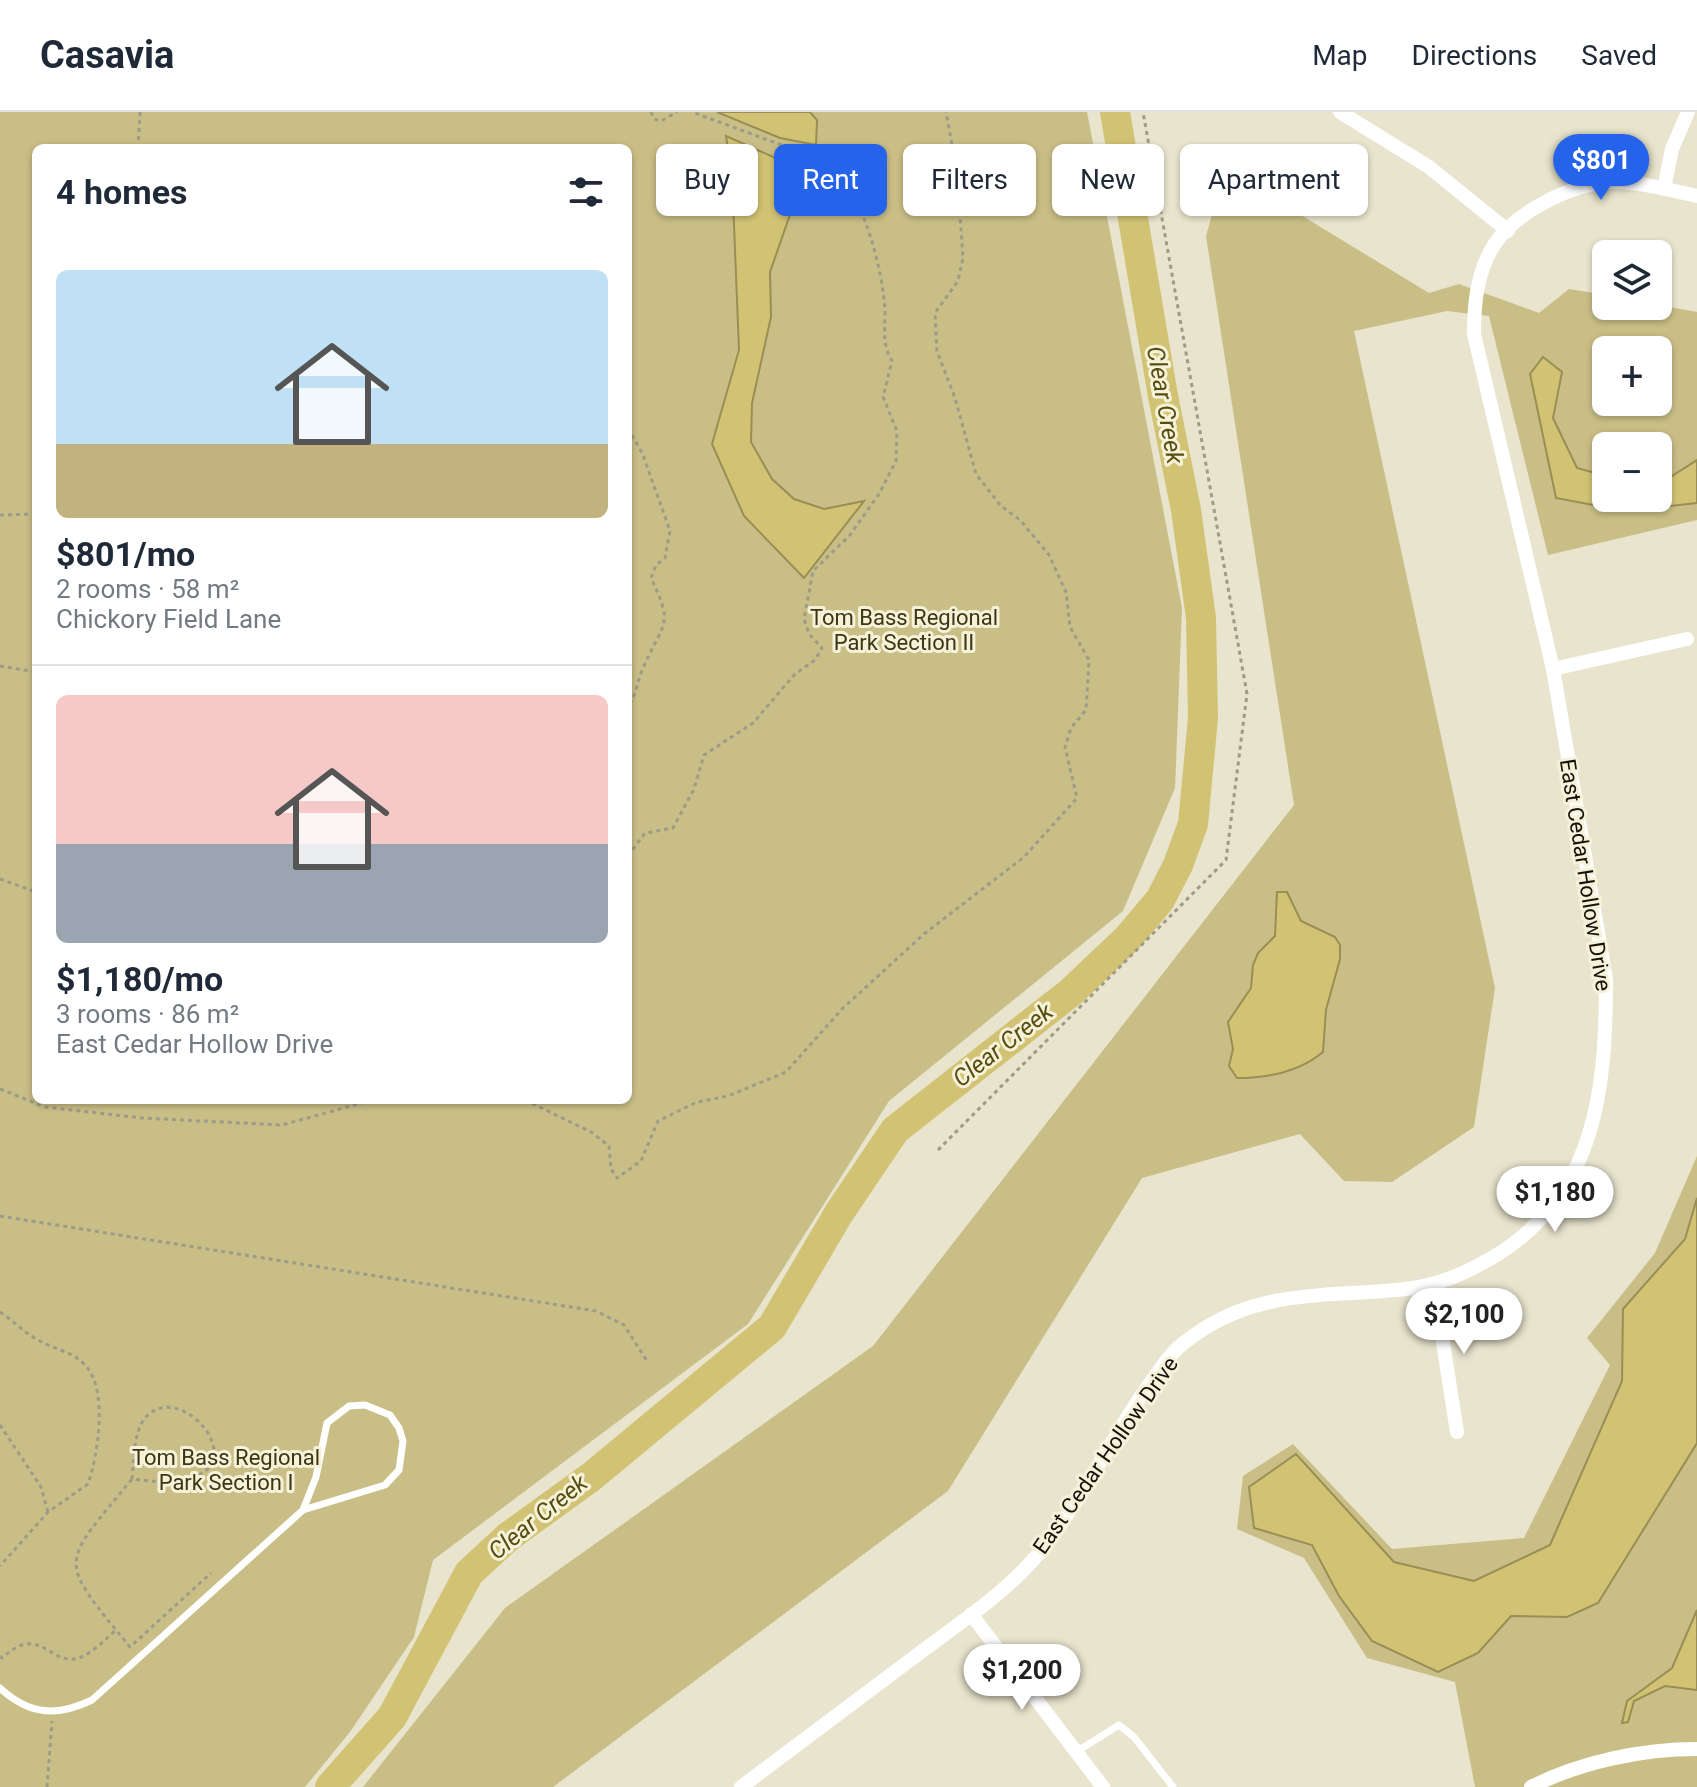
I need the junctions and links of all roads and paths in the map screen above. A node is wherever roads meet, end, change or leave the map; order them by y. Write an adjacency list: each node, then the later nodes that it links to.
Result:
1 (140, 112): 9 (path)
2 (651, 112): 3 (path)
3 (677, 112)
4 (692, 112): 21 (path)
5 (946, 112): 28 (path)
6 (1143, 112): 29 (path)
7 (1340, 112): 12 (street)
8 (1688, 112): 10 (street)
9 (138, 144)
10 (1664, 189): 11 (street, East Cedar Hollow Drive); 12 (street, East Cedar Hollow Drive)
11 (1697, 196)
12 (1508, 231): 18 (street, East Cedar Hollow Drive)
13 (632, 435): 20 (path)
14 (32, 514): 15 (path)
15 (0, 515)
16 (1687, 639): 18 (street)
17 (0, 666): 19 (path)
18 (1553, 669): 31 (street, East Cedar Hollow Drive)
19 (32, 671)
20 (632, 701)
21 (632, 851)
22 (0, 879): 23 (path)
23 (32, 891)
24 (0, 1089): 25 (path)
25 (32, 1102)
26 (38, 1104): 27 (path)
27 (358, 1104)
28 (533, 1104)
29 (938, 1150)
30 (0, 1216): 33 (path)
31 (1434, 1285): 35 (street); 41 (street, East Cedar Hollow Drive)
32 (0, 1312): 38 (path)
33 (647, 1361)
34 (0, 1425): 38 (path)
35 (1457, 1432)
36 (132, 1479): 36 (path); 42 (path)
37 (303, 1510): 37 (lane); 45 (lane)
38 (48, 1512): 39 (path)
39 (0, 1566)
40 (211, 1573): 42 (path)
41 (971, 1614): 47 (street); 49 (street, East Cedar Hollow Drive)
42 (116, 1630): 43 (path)
43 (0, 1656)
44 (0, 1688): 45 (lane)
45 (53, 1713): 48 (path)
46 (1697, 1749): 52 (street)
47 (1076, 1752): 50 (street); 51 (lane)
48 (47, 1787)
49 (741, 1787)
50 (1103, 1787)
51 (1173, 1787)
52 (1531, 1787)

